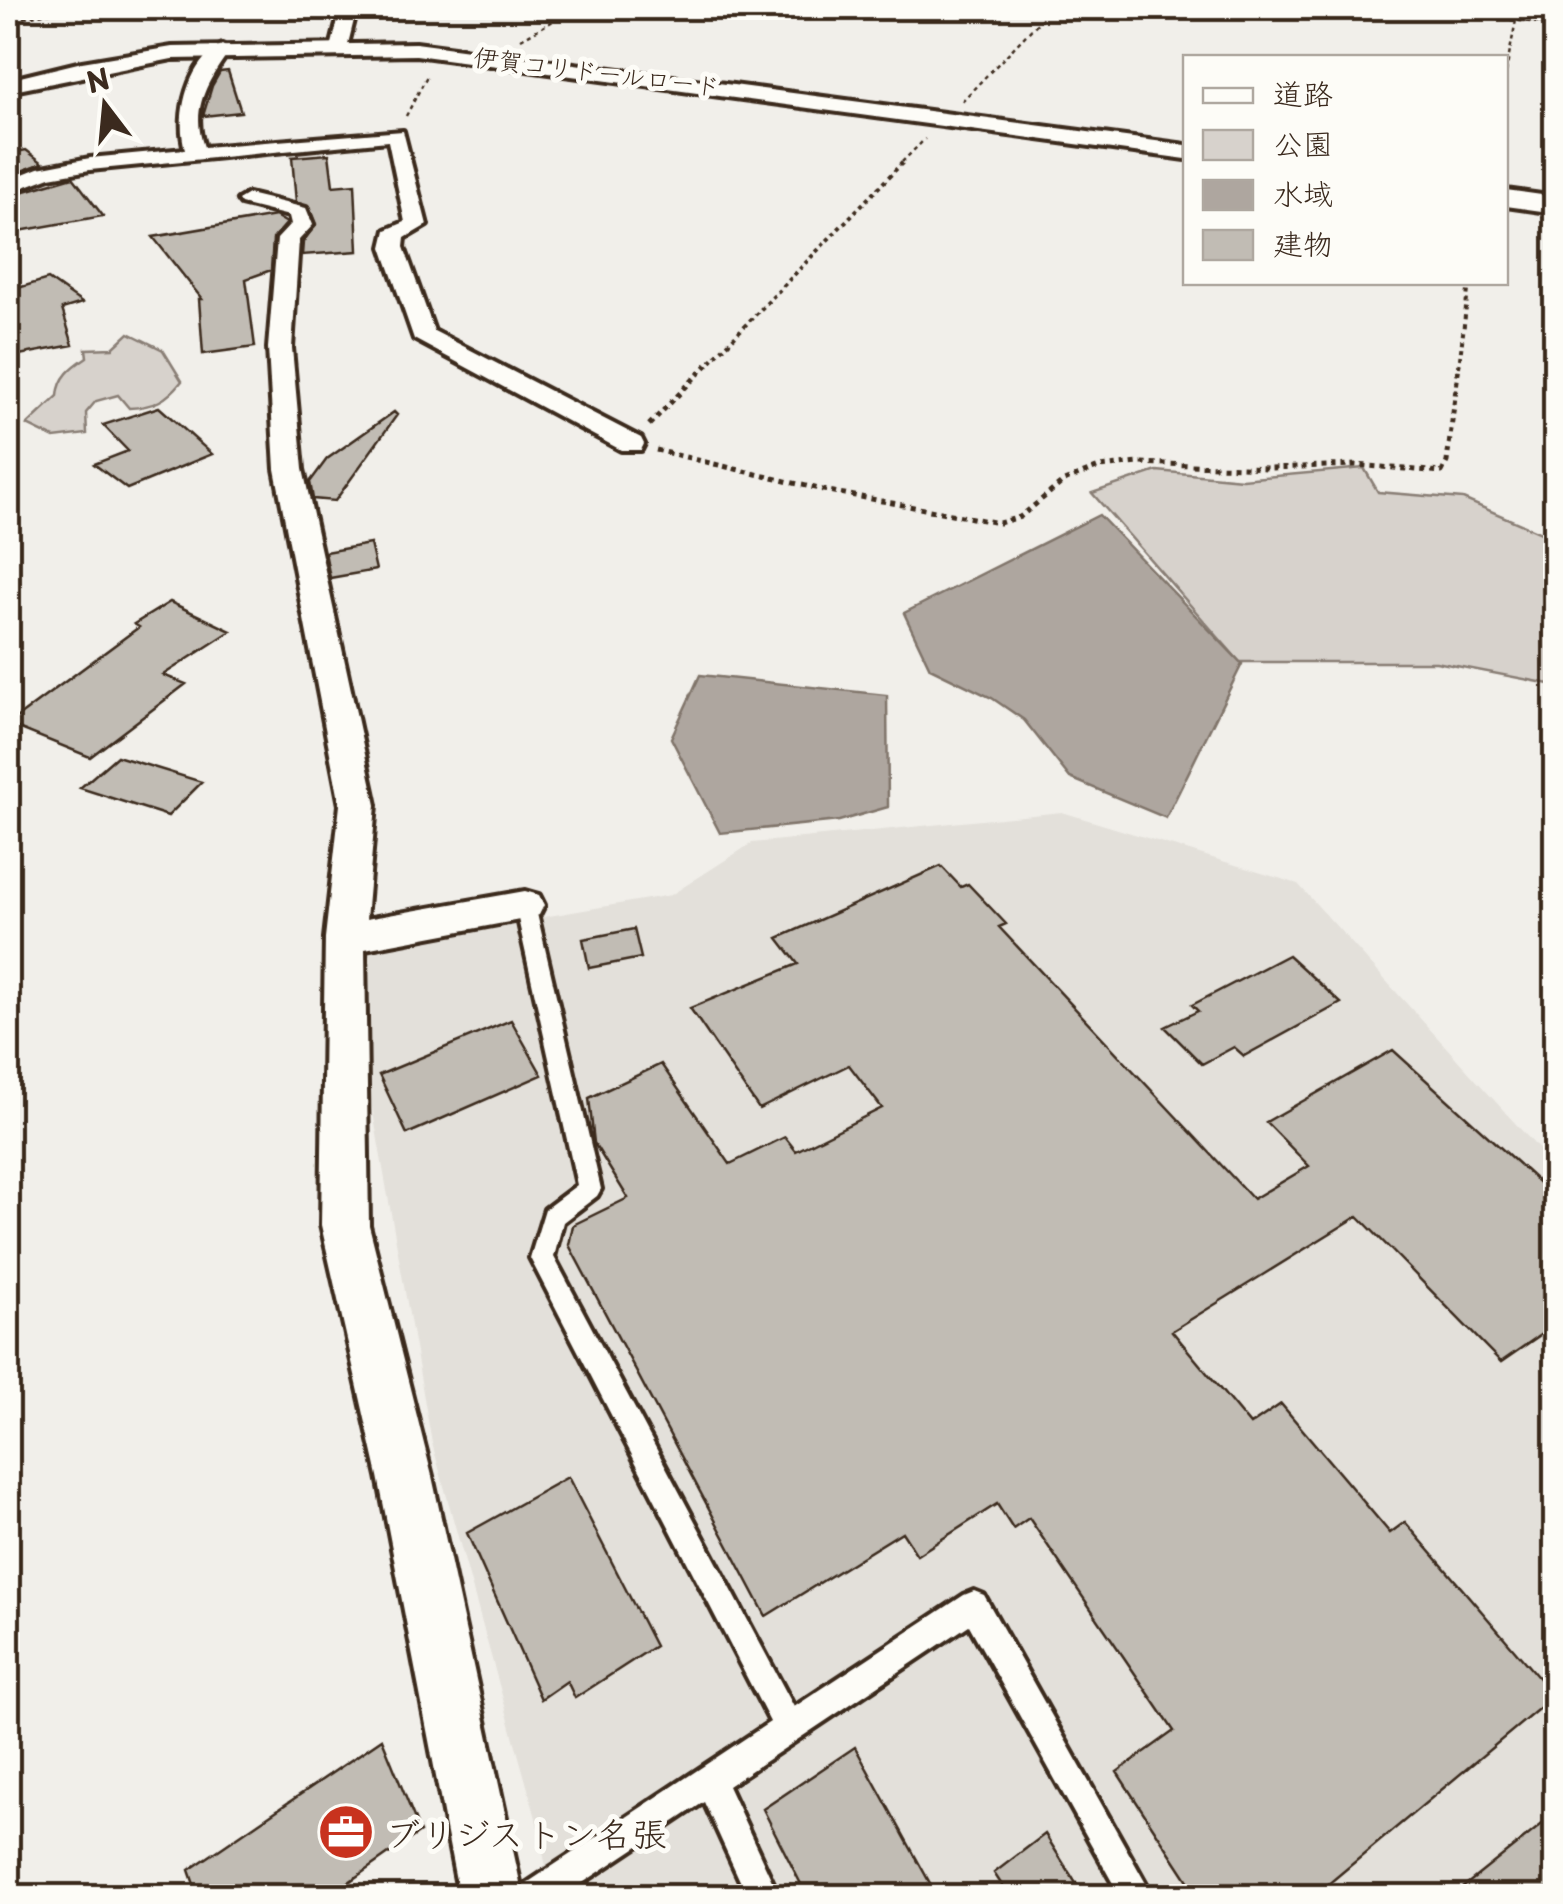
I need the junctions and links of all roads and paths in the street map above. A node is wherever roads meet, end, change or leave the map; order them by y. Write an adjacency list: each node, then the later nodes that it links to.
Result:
1 (80, 8): 6 (path)
2 (349, 8): 9 (street)
3 (576, 8): 12 (path)
4 (1052, 8): 15 (path)
5 (1407, 8): 7 (path)
6 (8, 20)
7 (1516, 20): 8 (path); 13 (path)
8 (1556, 25)
9 (339, 48): 10 (street, 伊賀コリドールロード); 11 (street, 伊賀コリドールロード)
10 (222, 50): 14 (street, 伊賀コリドールロード); 18 (street)
11 (440, 51): 12 (street, 伊賀コリドールロード); 16 (path)
12 (490, 56): 15 (street, 伊賀コリドールロード)
13 (1508, 62)
14 (8, 86)
15 (945, 118): 17 (street, 伊賀コリドールロード); 24 (path)
16 (396, 135): 18 (street); 24 (street)
17 (1183, 152)
18 (197, 155): 19 (street)
19 (8, 187)
20 (1508, 198): 22 (street)
21 (248, 200): 26 (street)
22 (1556, 204)
23 (1469, 285): 24 (path)
24 (631, 444)
25 (525, 905): 26 (street); 27 (lane)
26 (345, 938): 29 (street)
27 (788, 1726): 28 (lane); 32 (lane)
28 (709, 1778): 30 (lane); 31 (lane)
29 (491, 1896)
30 (535, 1896)
31 (764, 1896)
32 (1137, 1896)

